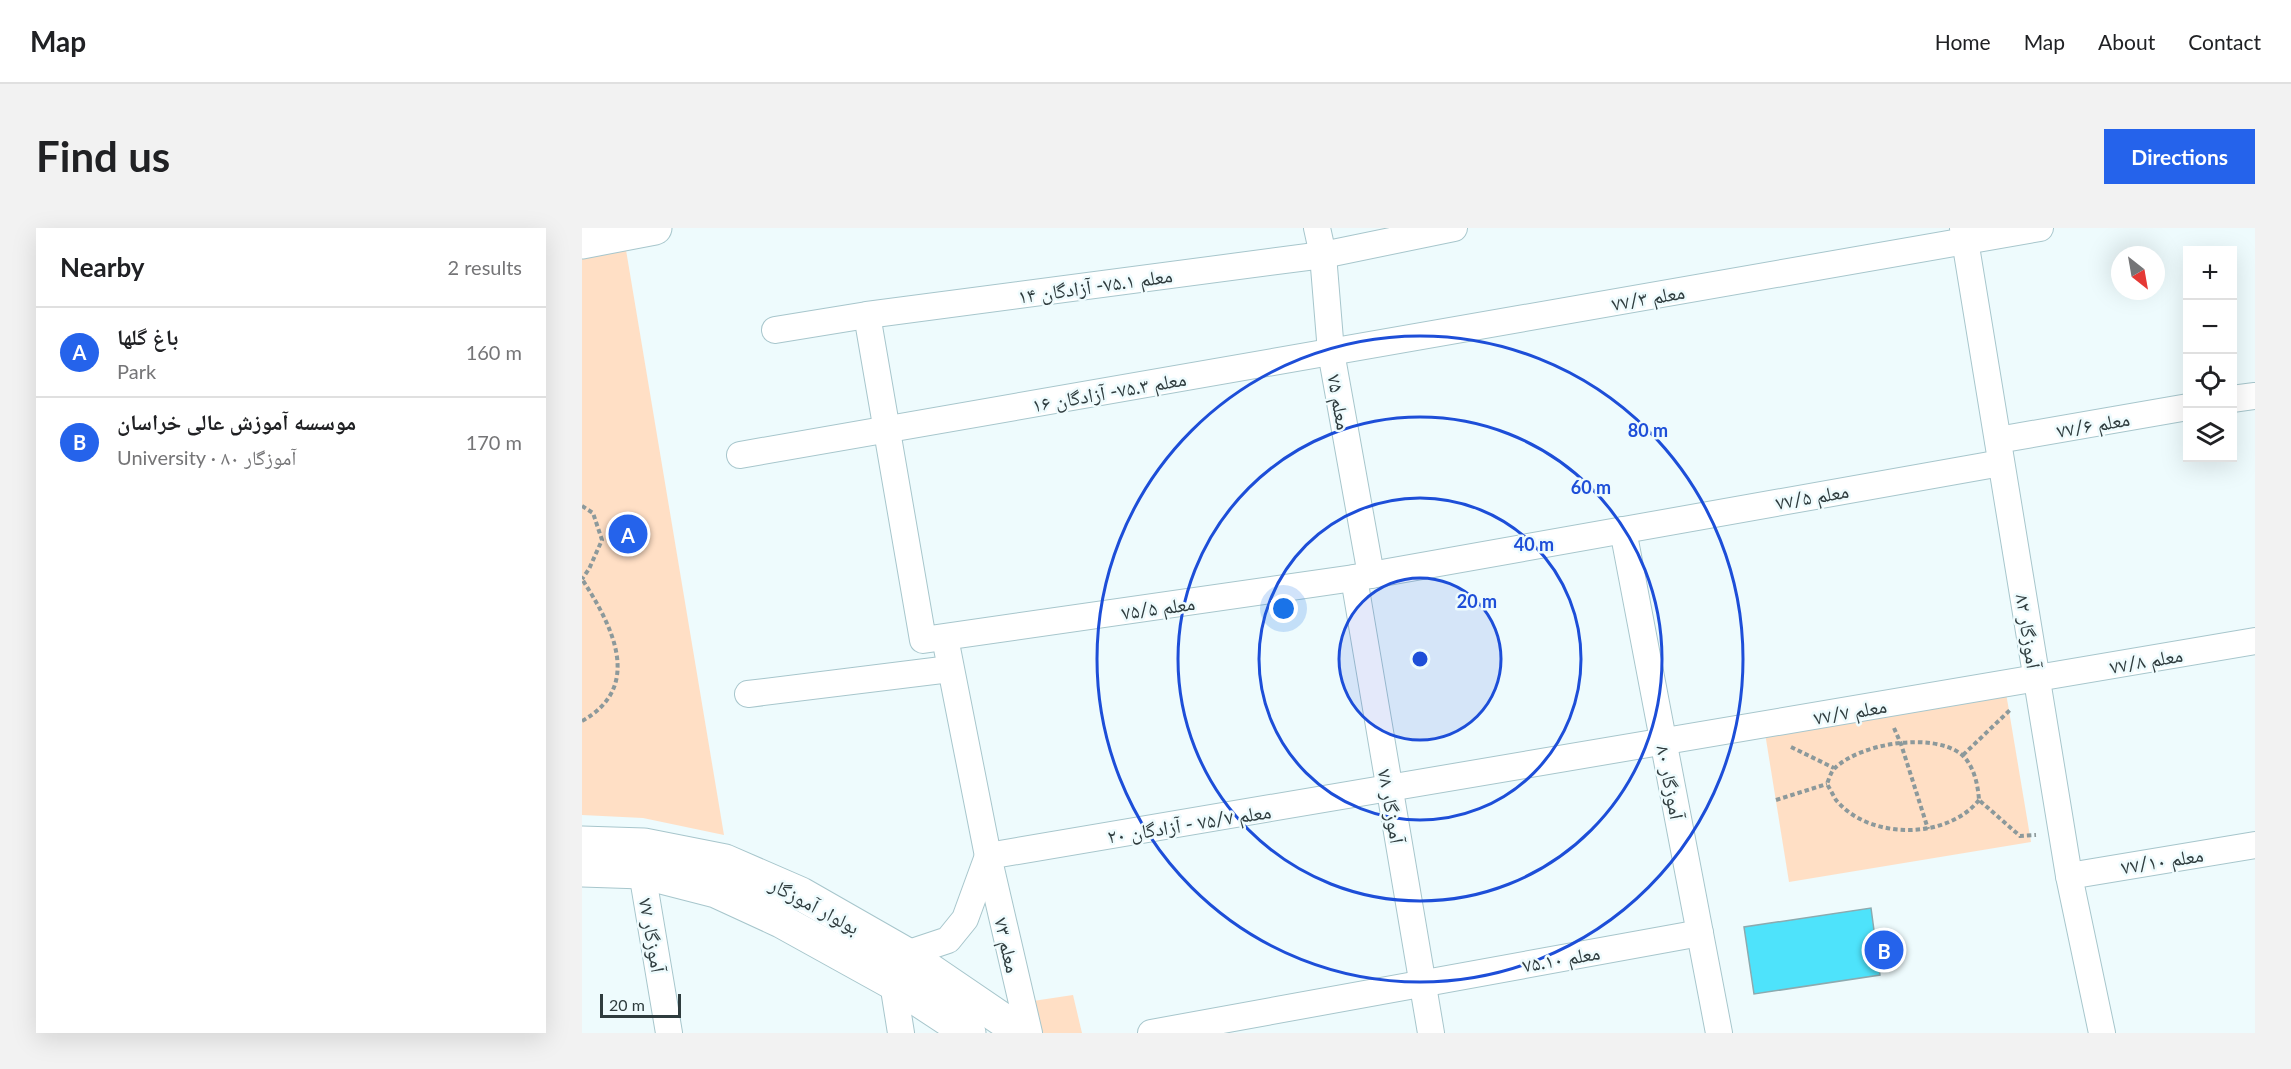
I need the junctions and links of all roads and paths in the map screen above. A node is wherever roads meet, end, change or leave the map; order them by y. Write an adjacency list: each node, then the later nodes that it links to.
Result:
1 (655, 228): 6 (main road)
2 (1317, 228): 7 (street, معلم ۷۵)
3 (1454, 228): 7 (street, معلم ۷۵.۱- آزادگان ۱۴)
4 (2040, 228): 5 (street, معلم ۷۷/۳)
5 (1964, 235): 10 (street, معلم ۷۷/۳); 15 (street, آموزگار ۸۲)
6 (582, 242)
7 (1323, 255): 8 (street, معلم ۷۵.۱- آزادگان ۱۴); 10 (street, معلم ۷۵)
8 (867, 315): 9 (street, معلم ۷۵.۱- آزادگان ۱۴); 14 (street)
9 (775, 330)
10 (1331, 352): 14 (street, معلم ۷۵.۳- آزادگان ۱۶); 19 (street, معلم ۷۵)
11 (2255, 396): 12 (street)
12 (2237, 398)
13 (2183, 408): 15 (street, معلم ۷۷/۶)
14 (887, 430): 16 (street, معلم ۷۵.۳- آزادگان ۱۶); 21 (street)
15 (2000, 451): 18 (street, معلم ۷۷/۵); 24 (street, آموزگار ۸۲)
16 (740, 455)
17 (582, 507): 20 (path)
18 (1623, 530): 19 (street, معلم ۷۷/۵); 29 (street, آموزگار ۸۰)
19 (1362, 577): 21 (street, معلم ۷۵/۵); 34 (street, آموزگار ۷۸)
20 (582, 579): 27 (path)
21 (945, 638): 23 (street, معلم ۷۳)
22 (2255, 641): 24 (street, معلم ۷۷/۸)
23 (950, 669): 25 (street); 41 (street, معلم ۷۳)
24 (2039, 689): 26 (street, معلم ۷۷/۷); 31 (path); 38 (street, آموزگار ۸۲)
25 (748, 694)
26 (1883, 705): 28 (street, معلم ۷۷/۷); 30 (path)
27 (582, 721)
28 (1766, 725): 29 (street, معلم ۷۷/۷); 32 (path)
29 (1664, 742): 34 (street, معلم ۷۵/۷ - آزادگان ۲۰); 45 (street, آموزگار ۸۰)
30 (1901, 744): 31 (path); 32 (path); 37 (path)
31 (1962, 755): 36 (path)
32 (1834, 768): 33 (path)
33 (1827, 784): 35 (path); 37 (path)
34 (1390, 789): 41 (street, معلم ۷۵/۷ - آزادگان ۲۰); 47 (street, آموزگار ۷۸)
35 (1776, 800)
36 (1979, 800): 37 (path); 38 (path)
37 (1928, 829)
38 (2062, 832): 44 (street, آموزگار ۸۲)
39 (582, 843): 46 (main road, بولوار آموزگار)
40 (2255, 845): 44 (street, معلم ۷۷/۱۰)
41 (988, 856): 46 (street); 52 (street, معلم ۷۳)
42 (582, 870): 43 (main road, بولوار آموزگار)
43 (642, 872): 46 (main road, بولوار آموزگار); 48 (street, ۷۷ آموزگار)
44 (2069, 876): 56 (street, آموزگار ۸۲)
45 (1700, 933): 47 (street, معلم ۷۵.۱۰); 55 (street, آموزگار ۸۰)
46 (899, 969): 49 (street); 50 (main road, بولوار آموزگار); 51 (main road, بولوار آموزگار)
47 (1423, 984): 53 (street, معلم ۷۵.۱۰); 54 (street, آموزگار ۷۸)
48 (669, 1033)
49 (901, 1033)
50 (969, 1033)
51 (1022, 1033)
52 (1029, 1033)
53 (1151, 1033)
54 (1431, 1033)
55 (1719, 1033)
56 (2102, 1033)

